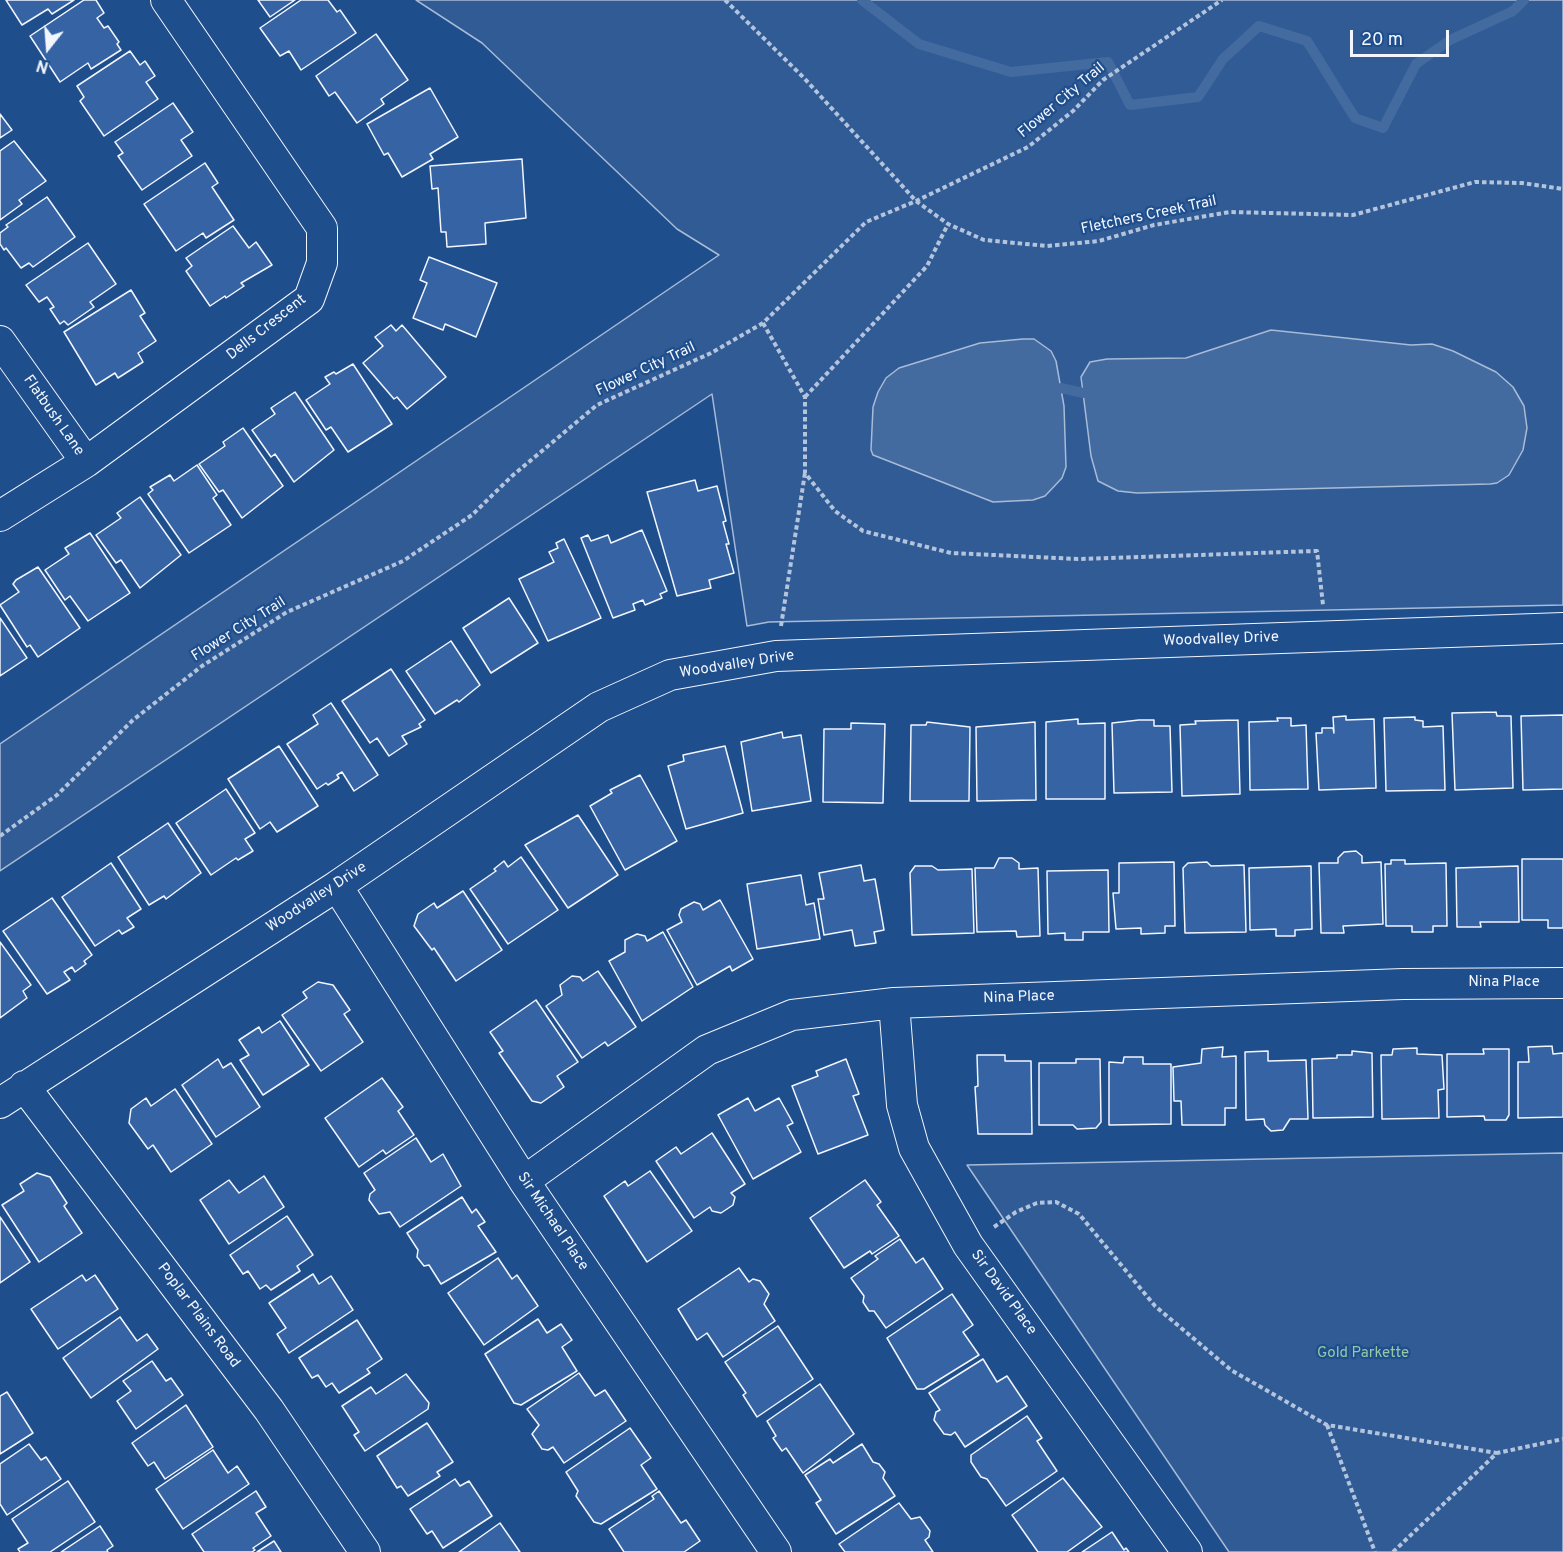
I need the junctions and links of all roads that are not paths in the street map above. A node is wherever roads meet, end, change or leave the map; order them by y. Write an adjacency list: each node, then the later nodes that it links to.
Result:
1 (166, 0): 3 (street, Dells Crescent)
2 (0, 341): 3 (street, Flatbush Lane)
3 (86, 462): 4 (street, Dells Crescent)
4 (0, 516)
5 (1563, 628): 6 (street, Woodvalley Drive)
6 (337, 886): 9 (street, Woodvalley Drive); 10 (street, Sir Michael Place)
7 (1563, 983): 8 (street, Nina Place)
8 (894, 1003): 10 (street, Nina Place); 13 (street, Sir David Place)
9 (12, 1095): 11 (street, Poplar Plains Road)
10 (524, 1181): 12 (street, Sir Michael Place)
11 (365, 1552)
12 (776, 1552)
13 (1187, 1552)

